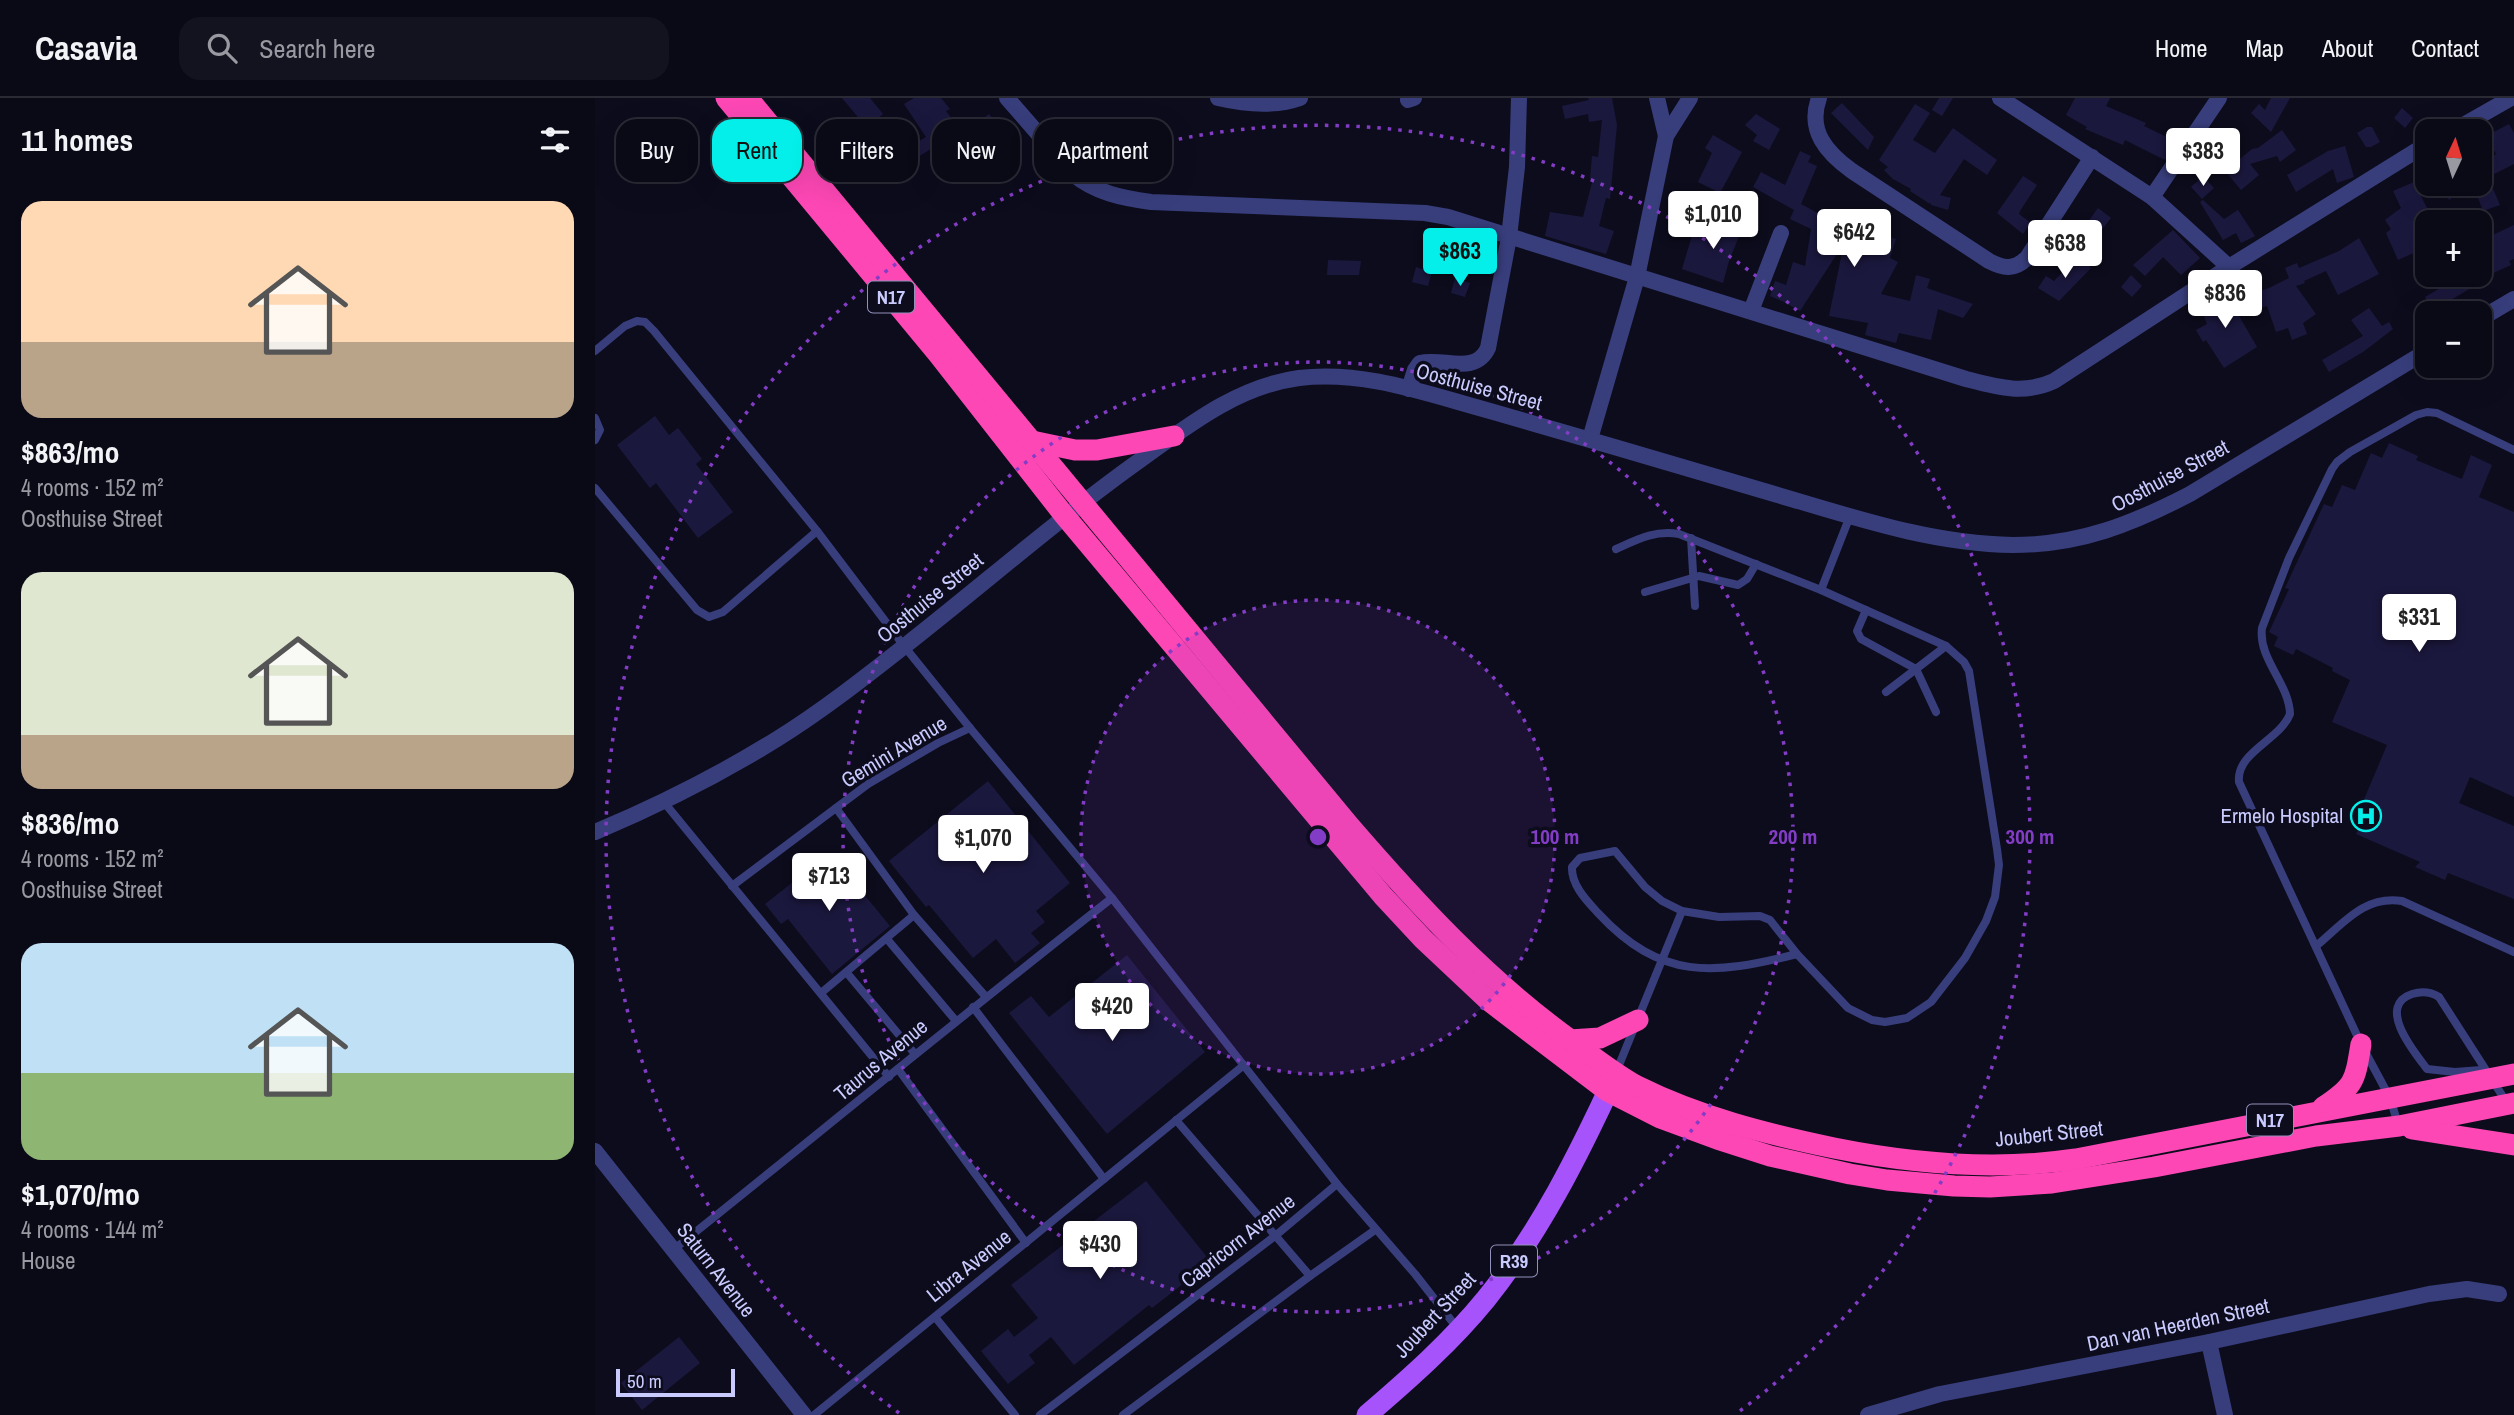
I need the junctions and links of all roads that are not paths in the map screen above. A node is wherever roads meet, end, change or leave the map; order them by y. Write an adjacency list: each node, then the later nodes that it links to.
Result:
1 (726, 98): 35 (highway, N17)
2 (748, 98): 32 (highway, N17)
3 (1007, 98): 19 (street)
4 (1218, 98): 5 (street)
5 (1300, 98)
6 (1519, 98): 19 (street)
7 (1657, 98): 14 (street)
8 (1689, 98): 14 (street)
9 (1819, 98): 16 (street)
10 (2000, 98): 16 (street)
11 (2219, 98): 17 (street)
12 (2511, 98): 13 (street)
13 (2474, 119)
14 (1666, 136): 21 (street)
15 (2415, 152): 20 (street)
16 (2092, 157): 17 (street)
17 (2152, 197): 20 (street)
18 (1781, 233): 23 (street)
19 (1509, 237): 21 (street); 27 (street)
20 (2229, 267): 23 (street)
21 (1637, 276): 23 (street); 30 (street)
22 (2514, 299): 24 (street)
23 (1751, 311)
24 (2492, 312)
25 (595, 351): 37 (lane)
26 (2415, 358): 36 (street, Oosthuise Street)
27 (1409, 389): 29 (street, Oosthuise Street); 30 (street, Oosthuise Street)
28 (595, 418): 31 (lane)
29 (1174, 436): 32 (highway); 35 (street, Oosthuise Street)
30 (1590, 439): 36 (street, Oosthuise Street)
31 (595, 440)
32 (1032, 441): 35 (highway, N17)
33 (2514, 450): 60 (lane)
34 (595, 488): 37 (lane)
35 (1073, 509): 46 (street, Oosthuise Street); 70 (highway, N17); 78 (highway, N17)
36 (1850, 516): 42 (lane)
37 (817, 531): 46 (lane)
38 (1691, 538): 39 (lane); 40 (lane); 41 (lane)
39 (1616, 549)
40 (1756, 564): 41 (lane); 42 (lane)
41 (1693, 576): 43 (lane); 44 (lane)
42 (1821, 590): 45 (lane)
43 (1645, 592)
44 (1695, 606)
45 (1866, 610): 47 (lane); 48 (lane)
46 (904, 646): 51 (lane); 52 (street, Oosthuise Street)
47 (1946, 646): 48 (lane); 62 (lane)
48 (1916, 669): 49 (lane); 50 (lane)
49 (1886, 692)
50 (1936, 712)
51 (970, 728): 53 (lane, Gemini Avenue); 56 (lane)
52 (663, 801): 54 (street, Oosthuise Street); 55 (lane)
53 (836, 808): 55 (lane, Gemini Avenue); 58 (lane, Gemini Avenue)
54 (595, 832)
55 (732, 886): 65 (lane)
56 (1112, 898): 66 (lane, Taurus Avenue); 73 (lane)
57 (1682, 911): 62 (lane); 63 (lane); 63 (lane)
58 (914, 915): 59 (lane); 66 (lane, Gemini Avenue)
59 (887, 939): 64 (lane); 68 (lane)
60 (2316, 946): 61 (lane); 71 (lane)
61 (2514, 952)
62 (1797, 954): 63 (lane)
63 (1661, 959): 69 (lane)
64 (847, 973): 65 (lane); 72 (lane)
65 (821, 993): 77 (lane)
66 (986, 997): 67 (lane, Taurus Avenue)
67 (973, 1007): 68 (lane, Taurus Avenue); 86 (lane)
68 (956, 1020): 72 (lane, Taurus Avenue)
69 (1638, 1020): 70 (highway); 78 (lane)
70 (1570, 1040): 78 (highway, N17)
71 (2361, 1044): 79 (lane); 81 (highway)
72 (915, 1054): 74 (lane, Taurus Avenue)
73 (1244, 1065): 82 (lane, Libra Avenue); 87 (lane)
74 (898, 1069): 77 (lane, Taurus Avenue); 90 (lane)
75 (2489, 1073): 75 (lane); 76 (highway, Joubert Street / N17); 79 (highway, Joubert Street / N17); 80 (lane)
76 (2514, 1074)
77 (889, 1077): 91 (lane, Taurus Avenue)
78 (1612, 1082): 81 (highway, Joubert Street / N17); 83 (highway, N17); 95 (main road, Joubert Street / R39)
79 (2390, 1098): 81 (highway, Joubert Street / N17); 83 (lane)
80 (2512, 1105): 83 (highway, N17)
81 (2318, 1110)
82 (1176, 1120): 86 (lane, Libra Avenue); 89 (lane)
83 (2399, 1126): 84 (highway)
84 (2514, 1145)
85 (595, 1151): 91 (street, Saturn Avenue)
86 (1104, 1179): 90 (lane, Libra Avenue)
87 (1337, 1184): 88 (lane); 89 (lane, Capricorn Avenue)
88 (1375, 1230): 92 (lane); 95 (lane)
89 (1275, 1236): 92 (lane); 100 (lane, Capricorn Avenue)
90 (1026, 1242): 94 (lane, Libra Avenue)
91 (673, 1250): 97 (street, Saturn Avenue)
92 (1310, 1276): 101 (lane)
93 (2499, 1294): 96 (street, Dan van Heerden Street)
94 (935, 1317): 98 (lane, Libra Avenue); 99 (lane)
95 (1458, 1329): 102 (main road, Joubert Street / R39)
96 (2209, 1342): 103 (street, Dan van Heerden Street); 104 (street)
97 (804, 1415)
98 (814, 1415)
99 (1015, 1415)
100 (1040, 1415)
101 (1123, 1415)
102 (1367, 1415)
103 (1868, 1415)
104 (2225, 1415)

